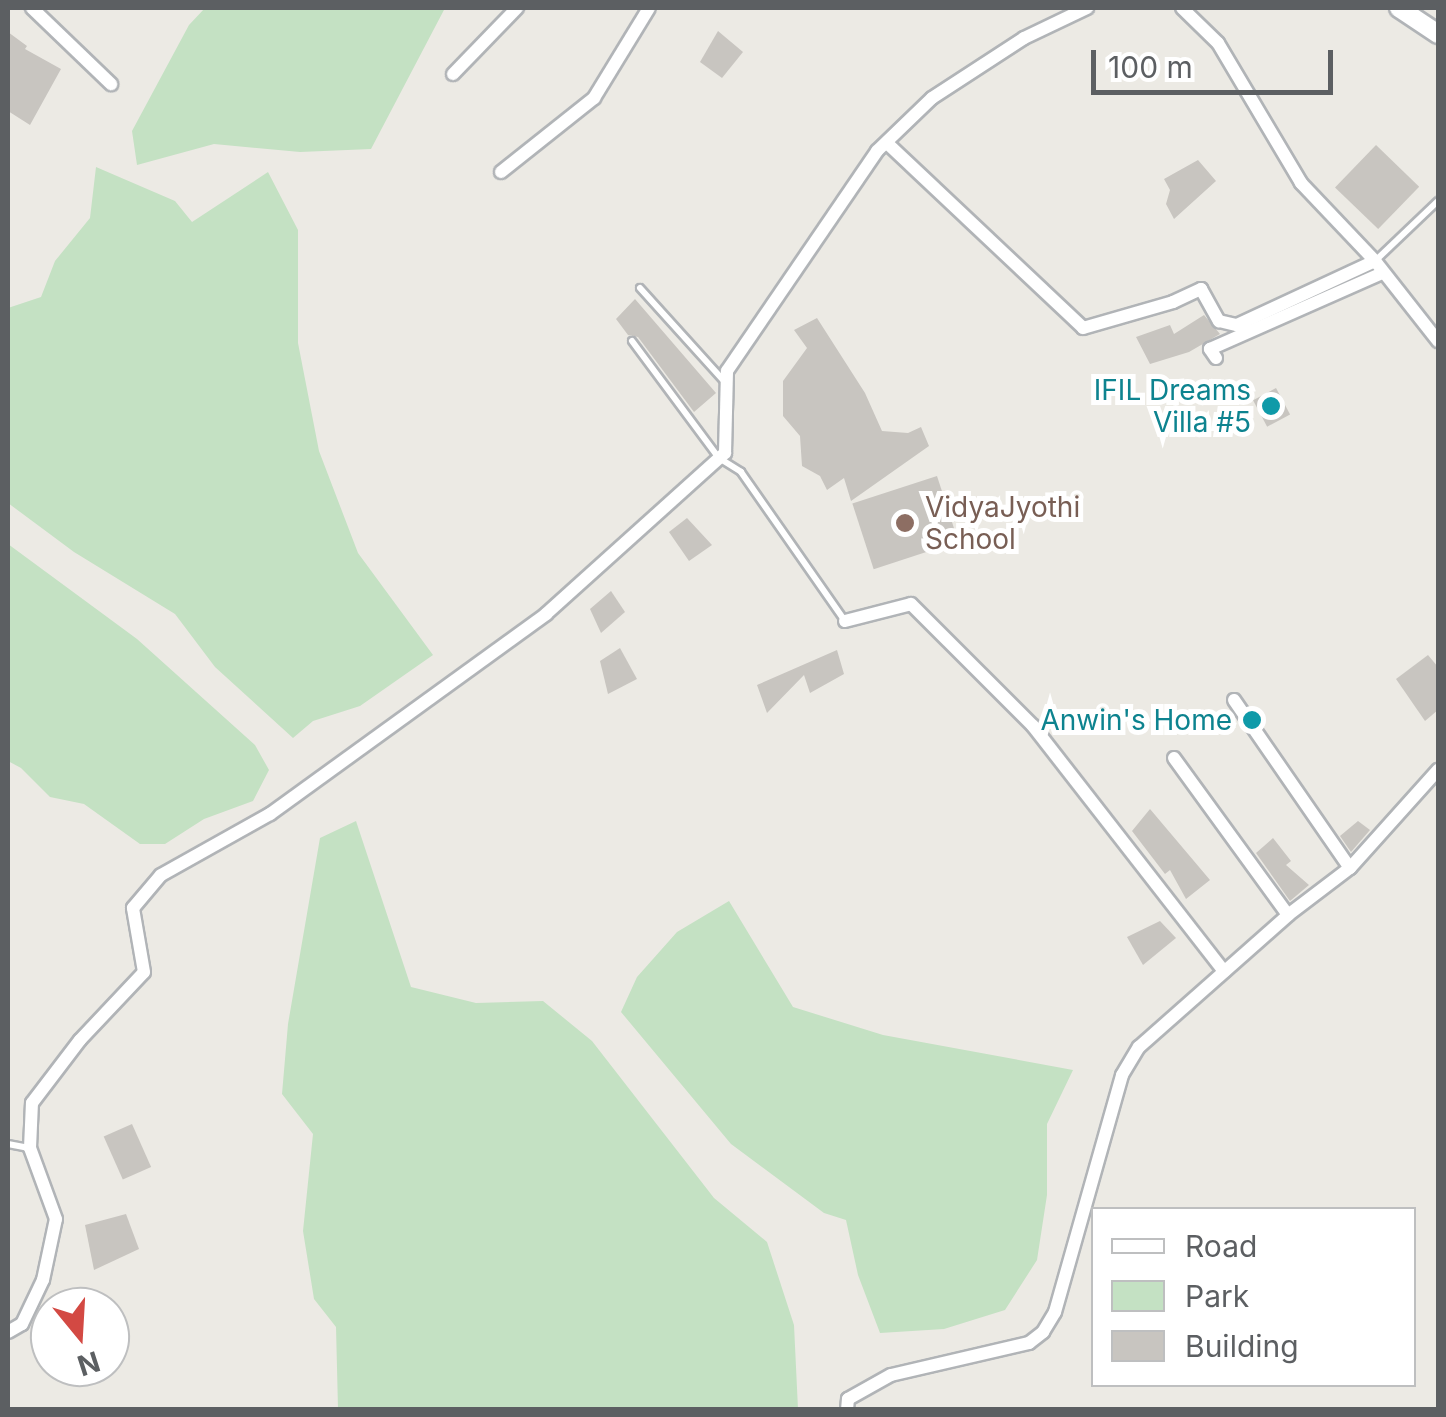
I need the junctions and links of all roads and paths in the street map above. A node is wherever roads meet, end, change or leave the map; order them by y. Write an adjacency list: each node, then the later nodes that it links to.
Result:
1 (32, 8): 9 (street)
2 (517, 8): 8 (street)
3 (649, 8): 11 (street)
4 (1086, 8): 10 (street)
5 (1182, 8): 13 (street)
6 (1399, 8): 7 (street)
7 (1438, 34)
8 (453, 74)
9 (111, 84)
10 (888, 144): 15 (street); 19 (street)
11 (501, 172)
12 (1438, 201): 13 (lane)
13 (1379, 267): 15 (street); 17 (street)
14 (640, 288): 19 (lane)
15 (1237, 331): 18 (street)
16 (632, 341): 20 (lane)
17 (1438, 342)
18 (1216, 358)
19 (730, 386): 20 (street)
20 (719, 458): 21 (lane); 29 (street)
21 (845, 621): 27 (street)
22 (1234, 700): 25 (street)
23 (1174, 758): 26 (street)
24 (1438, 770): 25 (street)
25 (1350, 868): 26 (street)
26 (1288, 915): 27 (street)
27 (1224, 971): 31 (street)
28 (8, 1144): 29 (lane)
29 (30, 1148): 30 (street)
30 (8, 1332)
31 (847, 1410)

